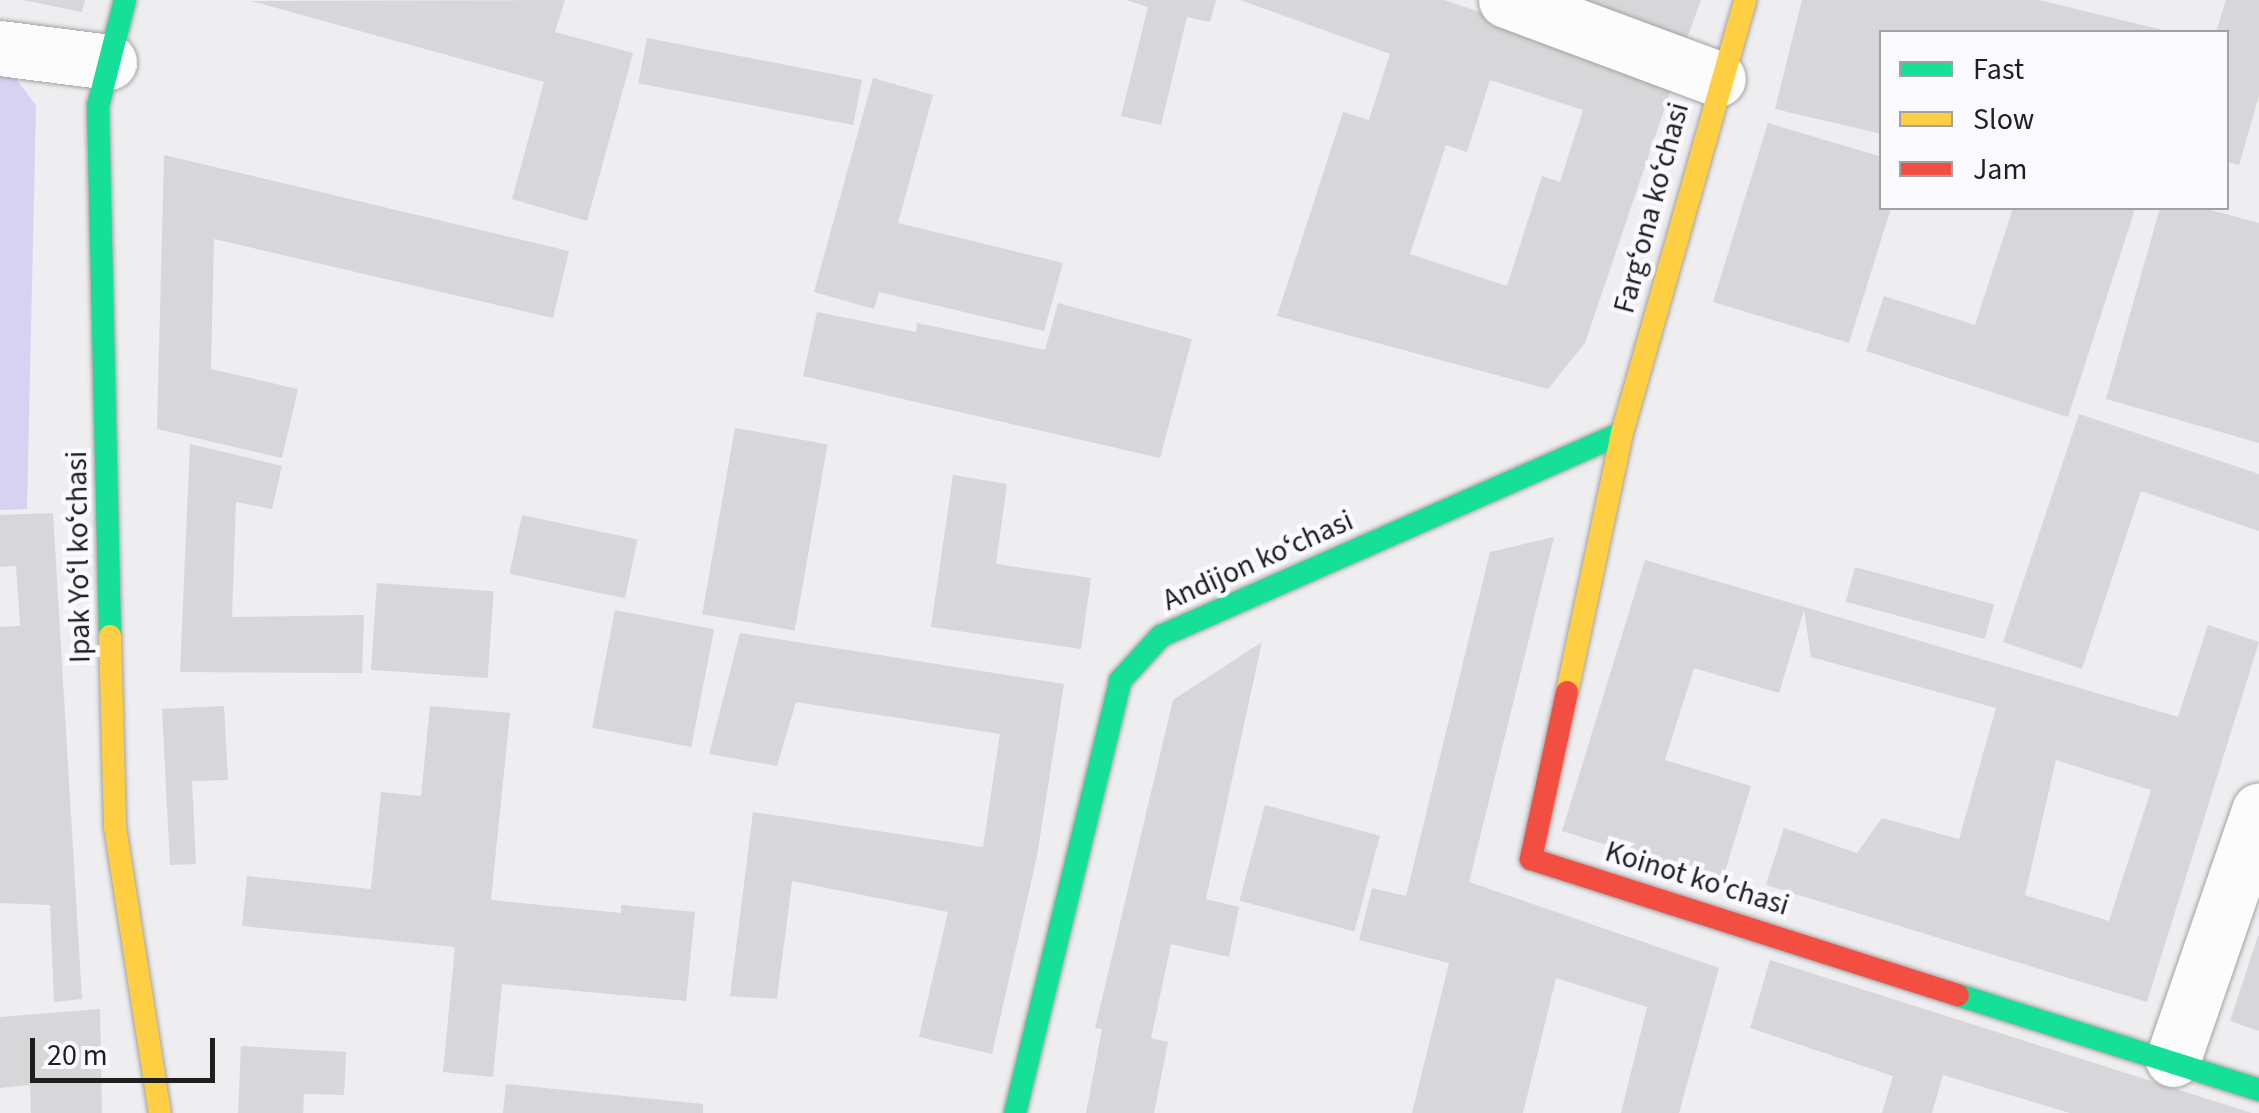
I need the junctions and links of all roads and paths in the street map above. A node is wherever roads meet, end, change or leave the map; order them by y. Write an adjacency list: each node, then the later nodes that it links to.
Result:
1 (125, 0): 5 (street, Ipak Yoʻl koʻchasi)
2 (1506, 0): 6 (street)
3 (1745, 0): 6 (street, Fargʻona koʻchasi)
4 (0, 48): 5 (street)
5 (109, 62): 11 (street, Ipak Yoʻl koʻchasi)
6 (1718, 80): 7 (street, Fargʻona koʻchasi)
7 (1622, 433): 9 (street, Koinot ko'chasi); 12 (street, Andijon koʻchasi)
8 (2259, 810): 9 (street)
9 (2173, 1059): 10 (street, Koinot ko'chasi)
10 (2259, 1090)
11 (160, 1113)
12 (1015, 1113)

